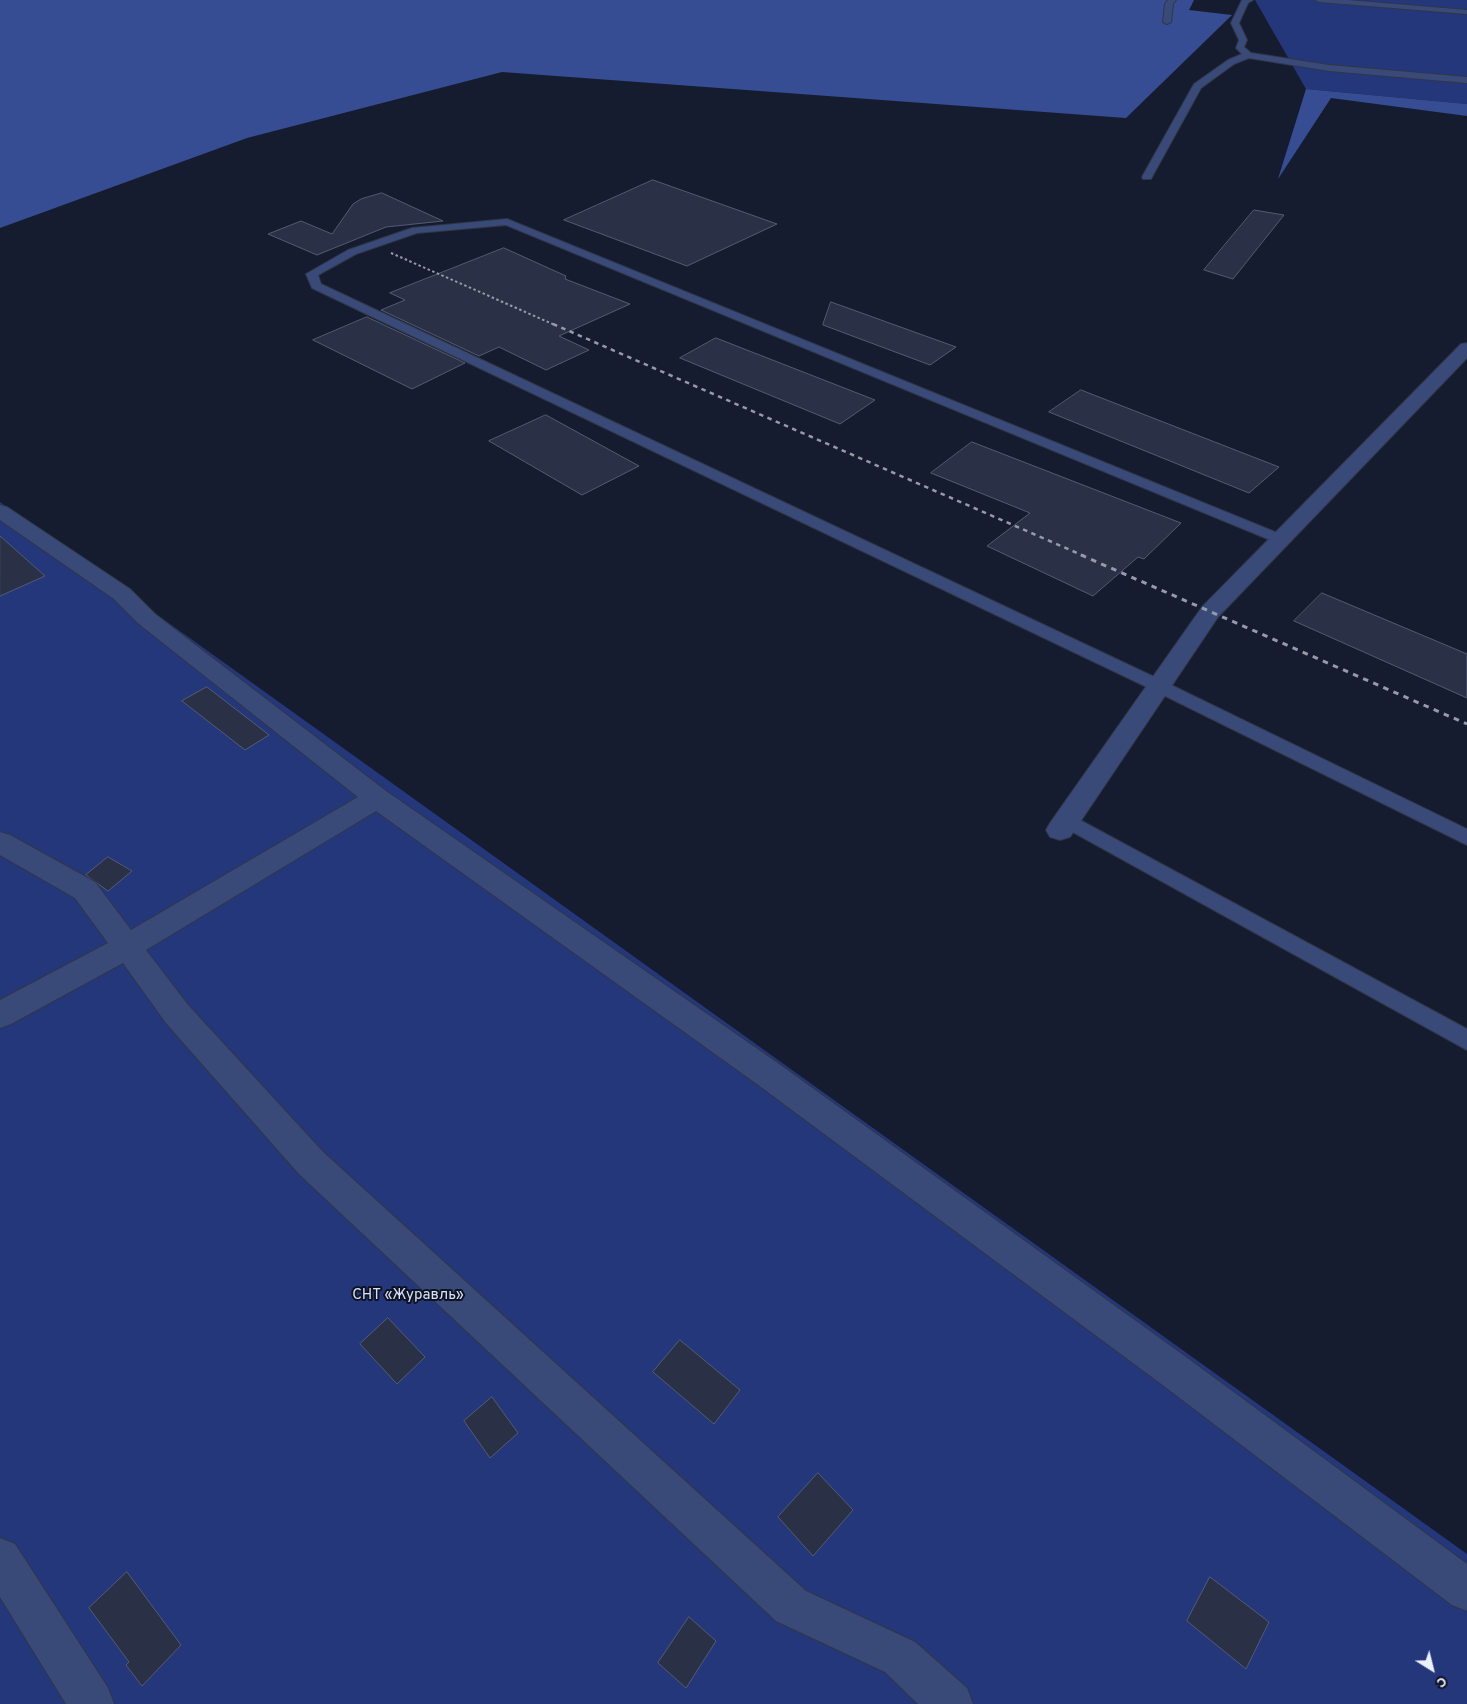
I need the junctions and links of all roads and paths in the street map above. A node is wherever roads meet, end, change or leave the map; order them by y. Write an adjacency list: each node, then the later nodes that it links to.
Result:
1 (1172, 0): 5 (lane)
2 (1249, 0): 6 (lane)
3 (1319, 0): 4 (lane)
4 (1467, 12)
5 (1167, 22)
6 (1248, 55): 7 (lane); 8 (lane)
7 (1467, 80)
8 (1147, 177)
9 (1467, 348): 11 (street)
10 (0, 511): 13 (street)
11 (1280, 539): 12 (street); 12 (lane)
12 (1159, 686): 14 (street); 15 (lane)
13 (377, 798): 17 (street); 21 (street)
14 (1064, 825): 19 (lane)
15 (1467, 838)
16 (0, 842): 17 (street)
17 (127, 947): 18 (street); 23 (street)
18 (0, 1016)
19 (1467, 1040)
20 (0, 1558): 22 (street)
21 (1467, 1590)
22 (92, 1704)
23 (951, 1704)

